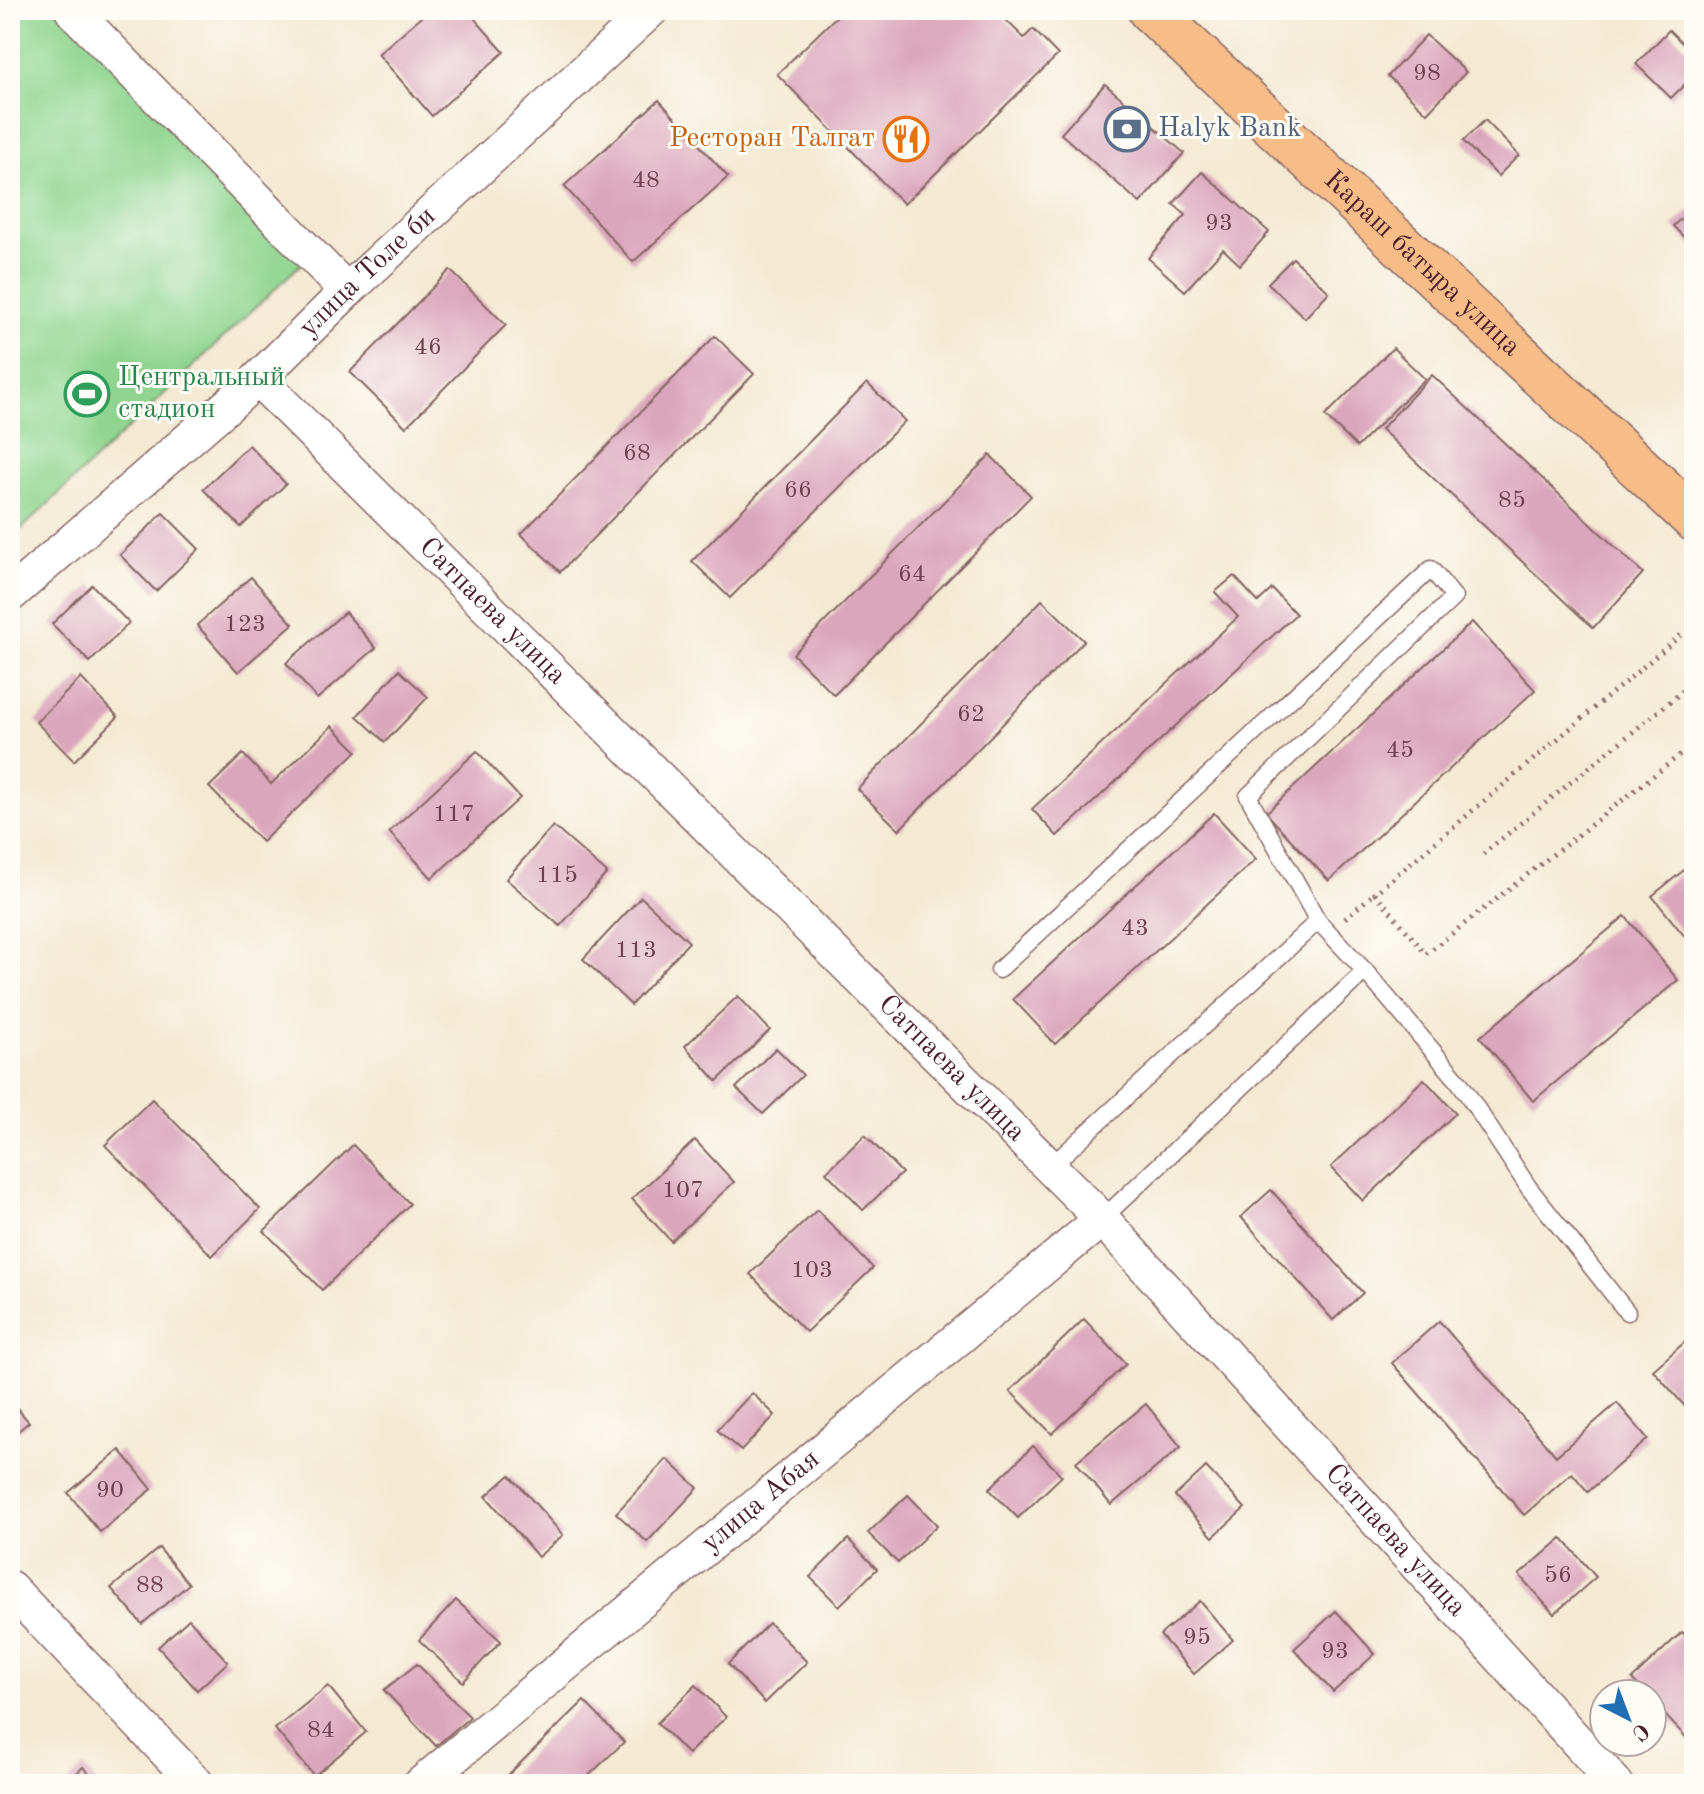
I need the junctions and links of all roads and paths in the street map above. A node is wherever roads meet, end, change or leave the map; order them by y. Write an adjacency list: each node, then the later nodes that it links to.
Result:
1 (72, 10): 4 (street)
2 (651, 10): 4 (street, улица Толе би)
3 (1150, 10): 6 (main road, Караш батыра улица)
4 (347, 291): 5 (street, улица Толе би)
5 (258, 379): 7 (street, улица Толе би); 16 (street, Сатпаева улица)
6 (1694, 519)
7 (10, 595)
8 (1694, 644): 12 (path)
9 (1694, 682): 11 (path)
10 (1694, 744): 12 (path)
11 (1483, 854)
12 (1375, 893): 13 (path)
13 (1323, 926): 14 (lane); 15 (lane); 16 (lane)
14 (999, 970)
15 (1365, 971): 17 (lane); 18 (lane)
16 (1050, 1167): 17 (street, Сатпаева улица)
17 (1102, 1219): 21 (street, улица Абая); 22 (street, Сатпаева улица)
18 (1627, 1312)
19 (10, 1588): 20 (street)
20 (197, 1784)
21 (421, 1784)
22 (1616, 1784)

